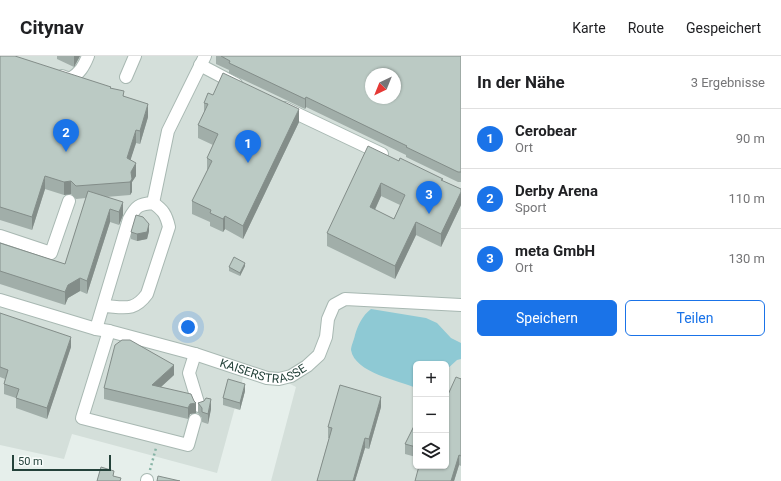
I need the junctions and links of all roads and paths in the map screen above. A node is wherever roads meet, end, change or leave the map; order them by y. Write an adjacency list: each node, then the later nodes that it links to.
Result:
1 (88, 56): 4 (lane)
2 (136, 56): 5 (lane)
3 (202, 60): 6 (lane); 10 (lane)
4 (49, 72)
5 (126, 77)
6 (247, 90)
7 (276, 104): 8 (lane)
8 (390, 158)
9 (70, 201): 11 (lane)
10 (153, 203): 14 (lane); 14 (lane)
11 (0, 236)
12 (0, 300): 15 (lane, KAISERSTRASSE)
13 (461, 305): 17 (lane, KAISERSTRASSE)
14 (104, 306): 15 (lane)
15 (96, 329): 16 (lane, KAISERSTRASSE)
16 (109, 331): 17 (lane, KAISERSTRASSE); 20 (lane)
17 (195, 354): 18 (lane)
18 (199, 406)
19 (195, 420): 20 (lane)
20 (159, 438): 21 (path)
21 (147, 480)

